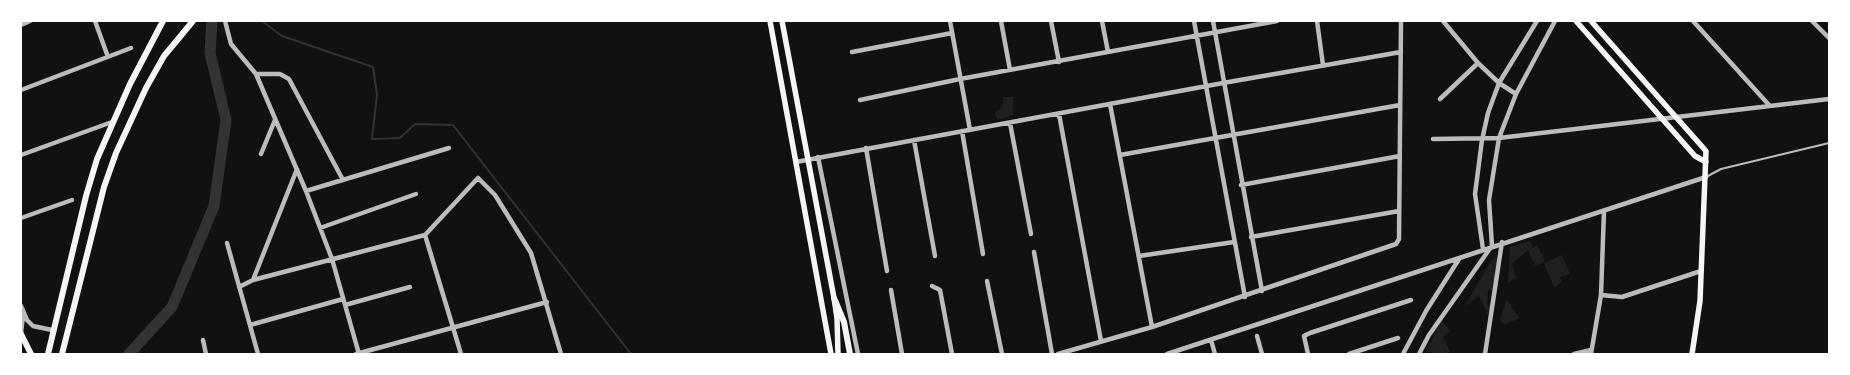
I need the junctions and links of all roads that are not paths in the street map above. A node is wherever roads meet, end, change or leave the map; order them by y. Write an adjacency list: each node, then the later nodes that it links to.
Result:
1 (30, 21): 24 (street)
2 (95, 21): 35 (street)
3 (163, 21): 57 (main road)
4 (193, 21): 135 (main road)
5 (225, 21): 40 (street)
6 (770, 21): 76 (main road)
7 (782, 21): 75 (main road)
8 (950, 21): 28 (street)
9 (1001, 21): 39 (street)
10 (1052, 21): 36 (street)
11 (1102, 21): 33 (street)
12 (1194, 21): 29 (street)
13 (1213, 21): 27 (street)
14 (1277, 21): 27 (street)
15 (1317, 21): 38 (street)
16 (1402, 21): 34 (street)
17 (1442, 21): 37 (street)
18 (1537, 21): 42 (street)
19 (1556, 21): 46 (street)
20 (1576, 21): 55 (main road)
21 (1592, 21): 54 (main road)
22 (1693, 21): 52 (street)
23 (1812, 21): 26 (street)
24 (21, 25)
25 (1829, 28): 26 (lane)
26 (1822, 31): 30 (street)
27 (1215, 32): 29 (street); 43 (street)
28 (952, 33): 32 (street); 41 (street)
29 (1196, 35): 33 (street); 44 (street)
30 (1829, 38)
31 (131, 48): 35 (street)
32 (852, 52)
33 (1108, 52): 36 (street)
34 (1401, 52): 38 (street); 51 (street)
35 (108, 57): 45 (street)
36 (1058, 62): 39 (street)
37 (1478, 63): 42 (street); 47 (street)
38 (1323, 65): 43 (street)
39 (1010, 70): 41 (street)
40 (256, 74): 56 (street); 80 (street)
41 (960, 79): 49 (street); 59 (street)
42 (1499, 82): 46 (street); 66 (street)
43 (1223, 83): 44 (street); 61 (street)
44 (1206, 86): 50 (street); 62 (street)
45 (21, 90)
46 (1516, 94): 63 (street)
47 (1440, 99)
48 (1829, 99): 52 (street)
49 (860, 100)
50 (1110, 104): 53 (street); 72 (street)
51 (1400, 105): 61 (street); 73 (street)
52 (1769, 105): 54 (street)
53 (1059, 114): 58 (street); 130 (street)
54 (1676, 117): 55 (street); 77 (main road)
55 (1662, 119): 63 (street); 77 (main road)
56 (275, 120): 70 (street); 78 (street)
57 (112, 122): 71 (street); 124 (main road)
58 (1010, 123): 59 (street); 89 (street)
59 (970, 130): 60 (street)
60 (962, 131): 64 (street); 98 (street)
61 (1233, 135): 62 (street); 81 (street)
62 (1216, 138): 72 (street); 92 (street)
63 (1499, 138): 66 (street); 95 (street)
64 (914, 140): 69 (street); 99 (street)
65 (1433, 140): 66 (street)
66 (1482, 140): 96 (street)
67 (1829, 143): 79 (lane)
68 (449, 148): 80 (street)
69 (866, 148): 74 (street); 103 (street)
70 (262, 154)
71 (21, 155)
72 (1120, 155): 100 (street)
73 (1400, 156): 81 (street); 85 (street)
74 (818, 157): 75 (street); 143 (street)
75 (807, 160): 76 (street); 114 (main road)
76 (796, 162): 140 (main road)
77 (1706, 162): 79 (main road)
78 (297, 170): 82 (street); 105 (street)
79 (1706, 177): 86 (street); 104 (main road)
80 (343, 180): 82 (street)
81 (1241, 184): 91 (street)
82 (306, 191): 88 (street)
83 (416, 194): 88 (street)
84 (72, 200): 87 (street)
85 (1399, 211): 91 (street); 111 (street)
86 (1604, 211): 93 (street); 112 (street)
87 (21, 218)
88 (320, 228): 101 (street)
89 (1031, 234)
90 (425, 235): 101 (street); 117 (street); 123 (street)
91 (1251, 237): 111 (street)
92 (1234, 242): 100 (street); 113 (street)
93 (1502, 242): 95 (street); 156 (street)
94 (227, 243): 108 (street)
95 (1492, 246): 96 (street); 155 (street)
96 (1483, 249): 102 (street)
97 (1034, 252): 147 (street)
98 (983, 254)
99 (935, 256)
100 (1139, 256): 122 (street)
101 (332, 259): 105 (street); 115 (street)
102 (1460, 259): 129 (street); 154 (street)
103 (887, 271)
104 (1701, 271): 112 (street); 158 (main road)
105 (253, 280): 108 (street)
106 (987, 281): 146 (street)
107 (932, 286): 145 (street)
108 (239, 287): 121 (street)
109 (410, 287): 118 (street)
110 (891, 290): 144 (street)
111 (1262, 291): 113 (street)
112 (1601, 295): 131 (street)
113 (1244, 297): 122 (street)
114 (834, 298): 141 (main road); 142 (main road)
115 (343, 299): 118 (street); 121 (street)
116 (1412, 300): 152 (street)
117 (547, 302): 123 (street); 139 (street)
118 (345, 305): 132 (street)
119 (21, 306): 120 (street)
120 (24, 313): 124 (street); 125 (street)
121 (250, 325): 137 (street)
122 (1152, 326): 130 (street)
123 (453, 327): 132 (street); 138 (street)
124 (52, 330): 134 (main road)
125 (21, 334): 133 (main road)
126 (1257, 336): 151 (street)
127 (1398, 338): 153 (street)
128 (202, 340): 136 (street)
129 (1211, 340): 149 (street); 150 (street)
130 (1101, 341): 148 (street)
131 (1591, 352): 157 (street)
132 (358, 353)
133 (32, 354)
134 (48, 354)
135 (62, 354)
136 (206, 354)
137 (258, 354)
138 (461, 354)
139 (561, 354)
140 (832, 354)
141 (838, 354)
142 (850, 354)
143 (858, 354)
144 (902, 354)
145 (952, 354)
146 (1002, 354)
147 (1052, 354)
148 (1058, 354)
149 (1167, 354)
150 (1214, 354)
151 (1262, 354)
152 (1308, 354)
153 (1350, 354)
154 (1402, 354)
155 (1419, 354)
156 (1485, 354)
157 (1574, 354)
158 (1692, 354)

